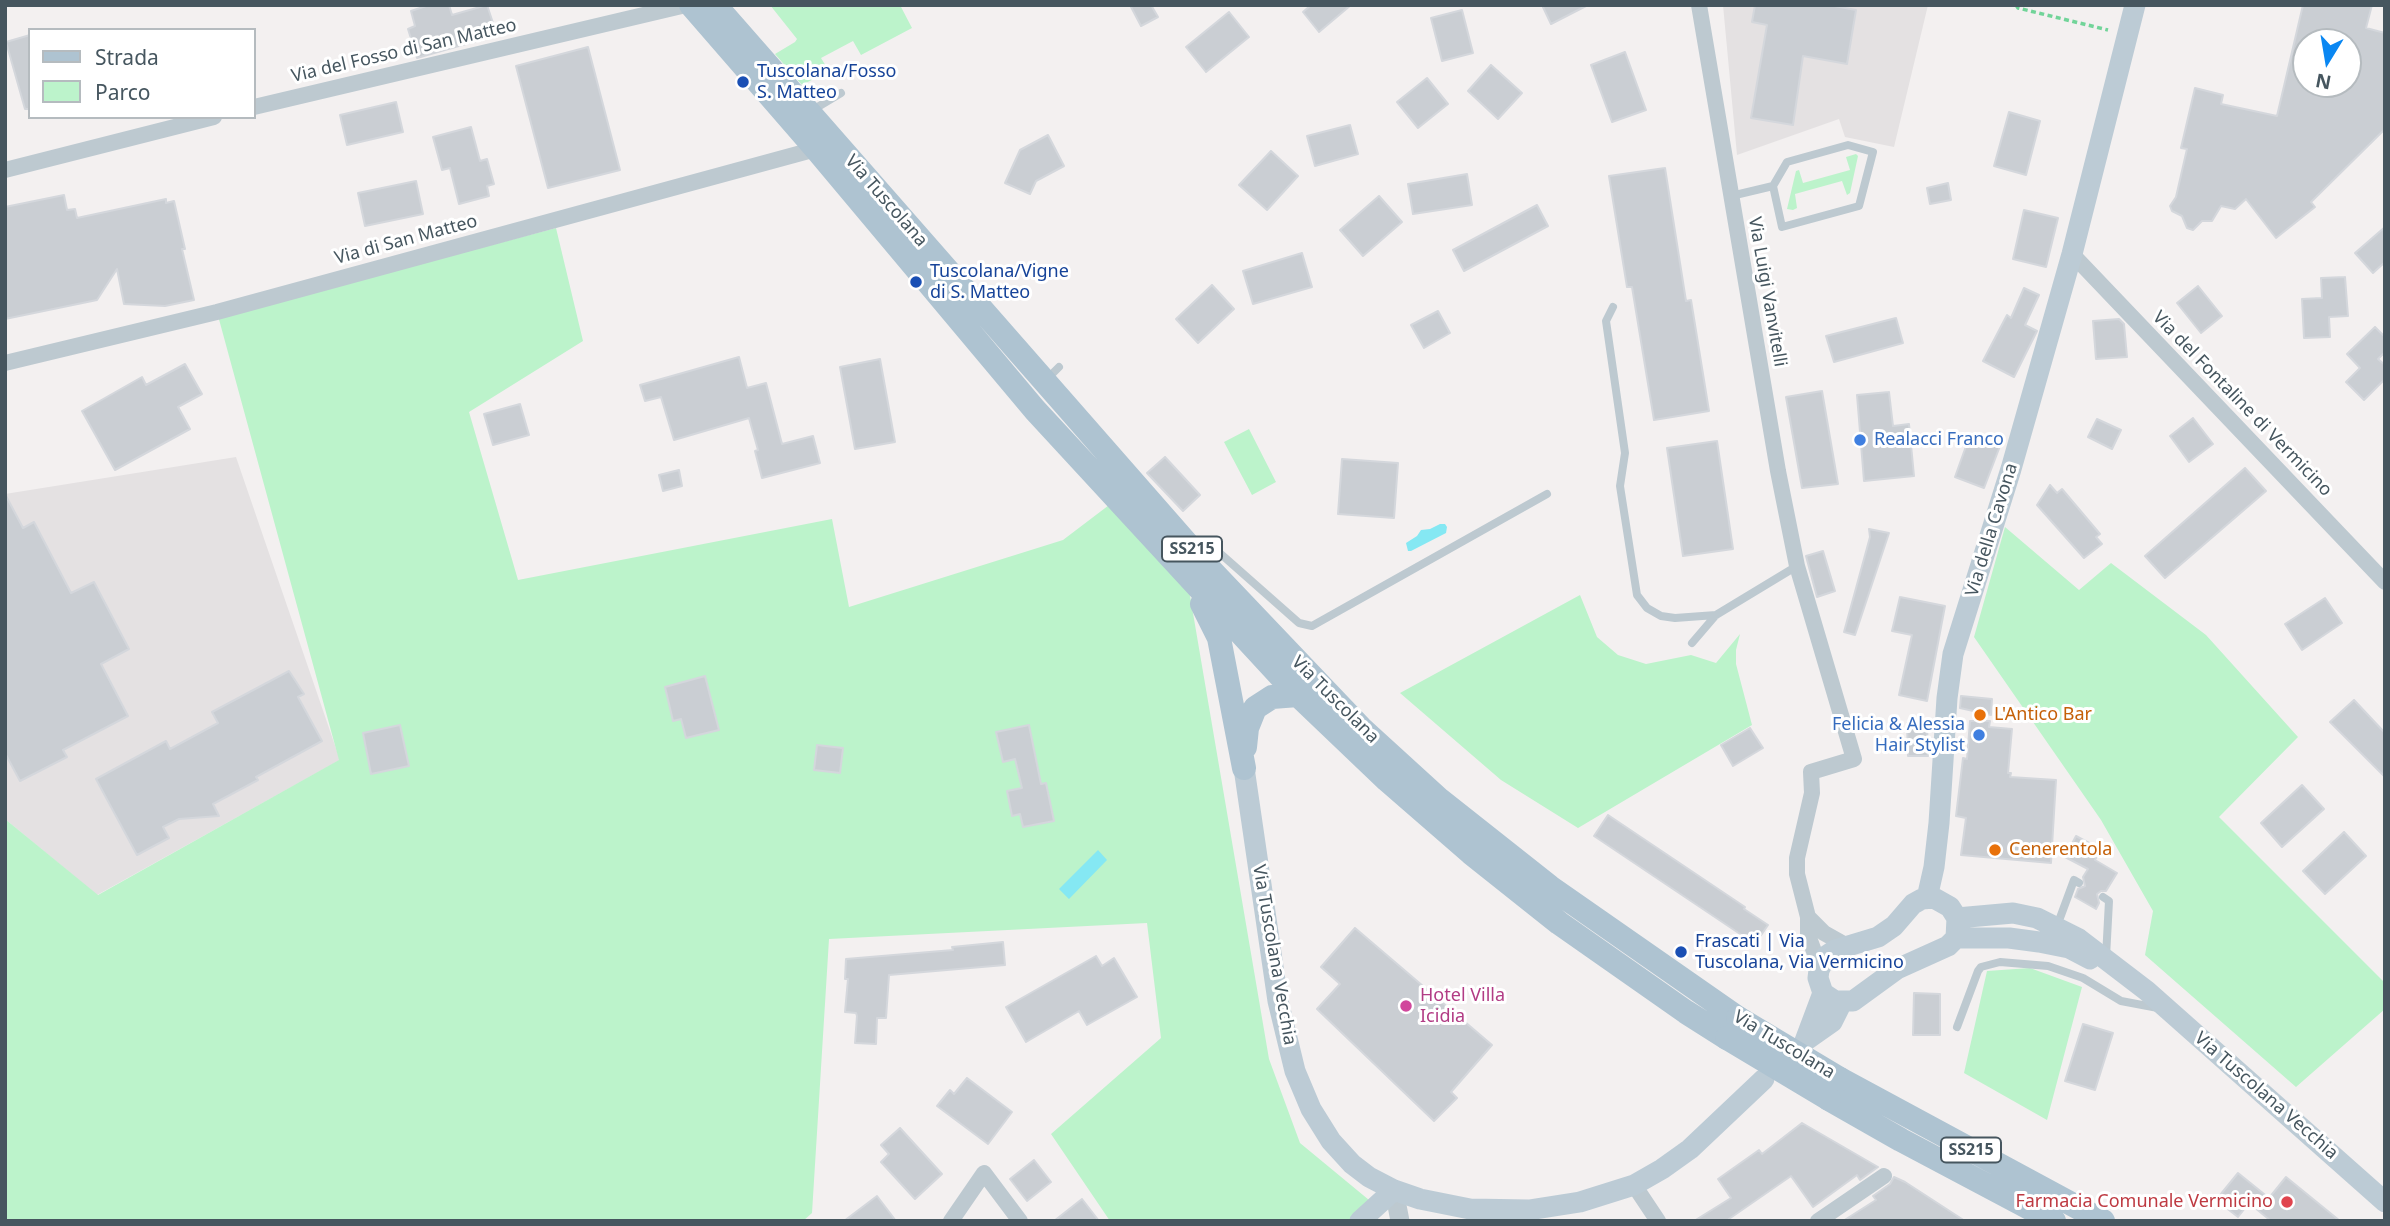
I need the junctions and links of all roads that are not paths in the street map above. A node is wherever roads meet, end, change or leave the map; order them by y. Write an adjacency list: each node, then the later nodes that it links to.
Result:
1 (689, 5): 6 (street, Via del Fosso di San Matteo); 9 (main road, Via Tuscolana / SS215)
2 (715, 5): 7 (main road, Via Tuscolana / SS215)
3 (1699, 5): 12 (street, Via Luigi Vanvitelli)
4 (2135, 5): 13 (main road, Via della Cavona)
5 (841, 93): 7 (lane)
6 (256, 107)
7 (808, 112): 17 (main road, Via Tuscolana / SS215)
8 (206, 119): 10 (street)
9 (816, 149): 15 (street, Via di San Matteo); 17 (main road, Via Tuscolana / SS215)
10 (5, 170)
11 (1773, 186): 11 (lane); 12 (lane)
12 (1731, 196): 18 (street, Via Luigi Vanvitelli)
13 (2072, 254): 19 (street, Via del Fontaline di Vermicino); 26 (main road, Via della Cavona)
14 (1613, 307): 20 (lane)
15 (5, 363)
16 (1547, 494): 17 (lane)
17 (1205, 556): 22 (main road, Via Tuscolana / SS215); 23 (main road); 36 (main road, Via Tuscolana / SS215)
18 (1797, 566): 20 (lane); 27 (street, Via Luigi Vanvitelli)
19 (2385, 582)
20 (1716, 615): 21 (lane)
21 (1692, 643)
22 (1298, 695): 23 (main road); 36 (main road, Via Tuscolana / SS215)
23 (1244, 768): 41 (main road, Via Tuscolana Vecchia)
24 (2079, 883): 28 (lane)
25 (2103, 897): 31 (lane)
26 (1927, 898): 29 (main road); 30 (main road)
27 (1808, 917): 30 (street); 32 (street)
28 (2057, 926): 29 (main road, Via Tuscolana Vecchia); 31 (main road, Via Tuscolana Vecchia)
29 (1956, 928): 32 (main road, Via Tuscolana Vecchia); 33 (main road, Via Tuscolana Vecchia)
30 (1849, 947): 32 (main road)
31 (2106, 960): 33 (main road, Via Tuscolana Vecchia)
32 (1823, 961)
33 (2147, 991): 34 (main road, Via Tuscolana Vecchia)
34 (2168, 1009): 35 (lane); 42 (main road, Via Tuscolana Vecchia)
35 (1957, 1027)
36 (1732, 1028): 38 (main road, Via Tuscolana / SS215, bridge)
37 (1764, 1079): 40 (main road, Via Tuscolana Vecchia)
38 (1835, 1089): 49 (main road, Via Tuscolana / SS215); 50 (main road, Via Tuscolana / SS215)
39 (1884, 1176): 48 (street)
40 (1634, 1185): 41 (main road, Via Tuscolana Vecchia); 47 (street)
41 (1394, 1190): 45 (main road); 46 (street)
42 (2385, 1202)
43 (951, 1221): 44 (street)
44 (1020, 1221)
45 (1360, 1221)
46 (1401, 1221)
47 (1658, 1221)
48 (1818, 1221)
49 (2054, 1221)
50 (2102, 1221)

